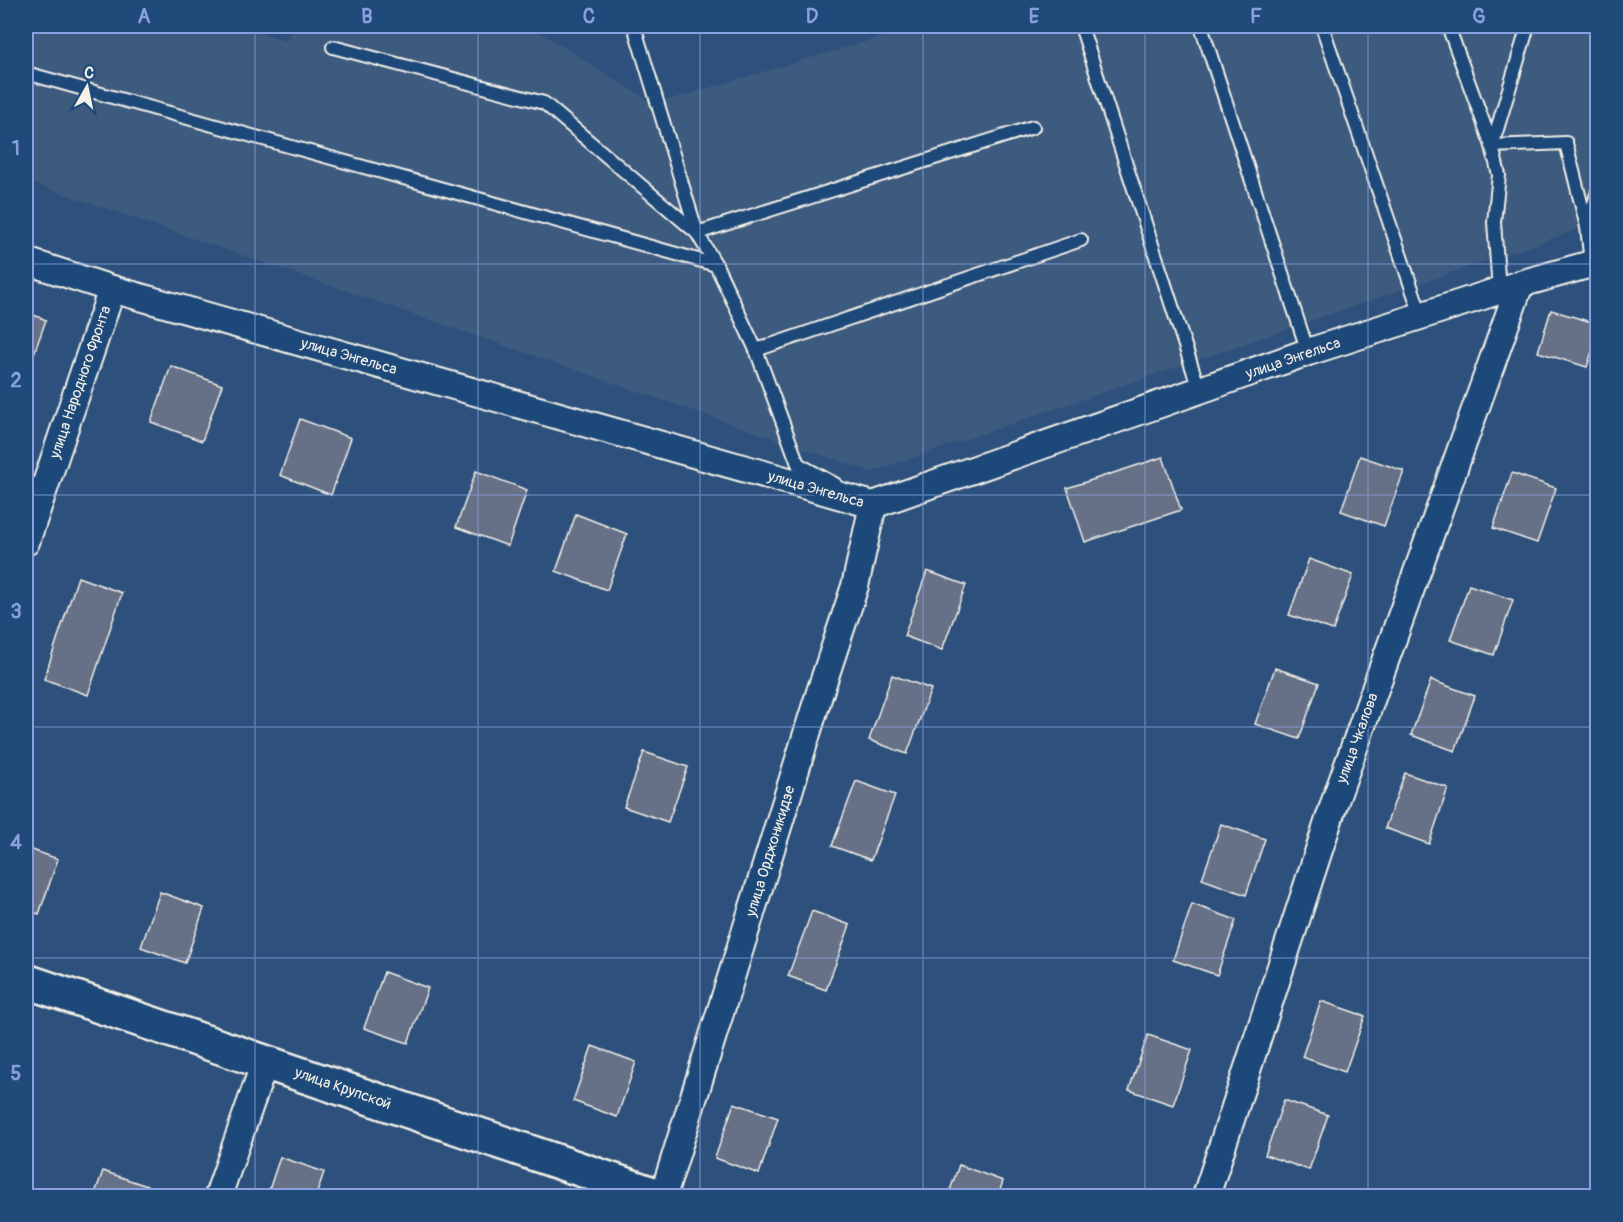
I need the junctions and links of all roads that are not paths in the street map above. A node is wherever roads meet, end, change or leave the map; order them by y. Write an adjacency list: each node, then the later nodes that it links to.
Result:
1 (634, 26): 13 (lane)
2 (1081, 26): 23 (lane)
3 (1201, 26): 22 (lane)
4 (1322, 26): 20 (lane)
5 (1448, 26): 10 (lane)
6 (1528, 26): 10 (lane)
7 (333, 47): 13 (lane)
8 (26, 73): 17 (lane)
9 (1033, 127): 13 (lane)
10 (1492, 146): 12 (lane); 18 (lane)
11 (1598, 191): 12 (lane)
12 (1587, 227): 16 (lane)
13 (697, 233): 17 (lane)
14 (1081, 240): 21 (lane)
15 (26, 261): 19 (street, улица Энгельса)
16 (1594, 263): 18 (street, улица Энгельса)
17 (716, 265): 21 (lane)
18 (1509, 287): 20 (street, улица Энгельса); 30 (street, улица Чкалова)
19 (112, 289): 24 (street, улица Энгельса); 25 (street, улица Народного Фронта)
20 (1421, 315): 22 (street, улица Энгельса)
21 (756, 350): 24 (lane)
22 (1308, 352): 23 (street, улица Энгельса)
23 (1199, 389): 24 (street, улица Энгельса)
24 (873, 505): 29 (street, улица Орджоникидзе)
25 (26, 542)
26 (26, 981): 27 (main road, улица Крупской)
27 (265, 1062): 28 (street); 29 (main road, улица Крупской)
28 (218, 1197)
29 (661, 1197)
30 (1206, 1197)

